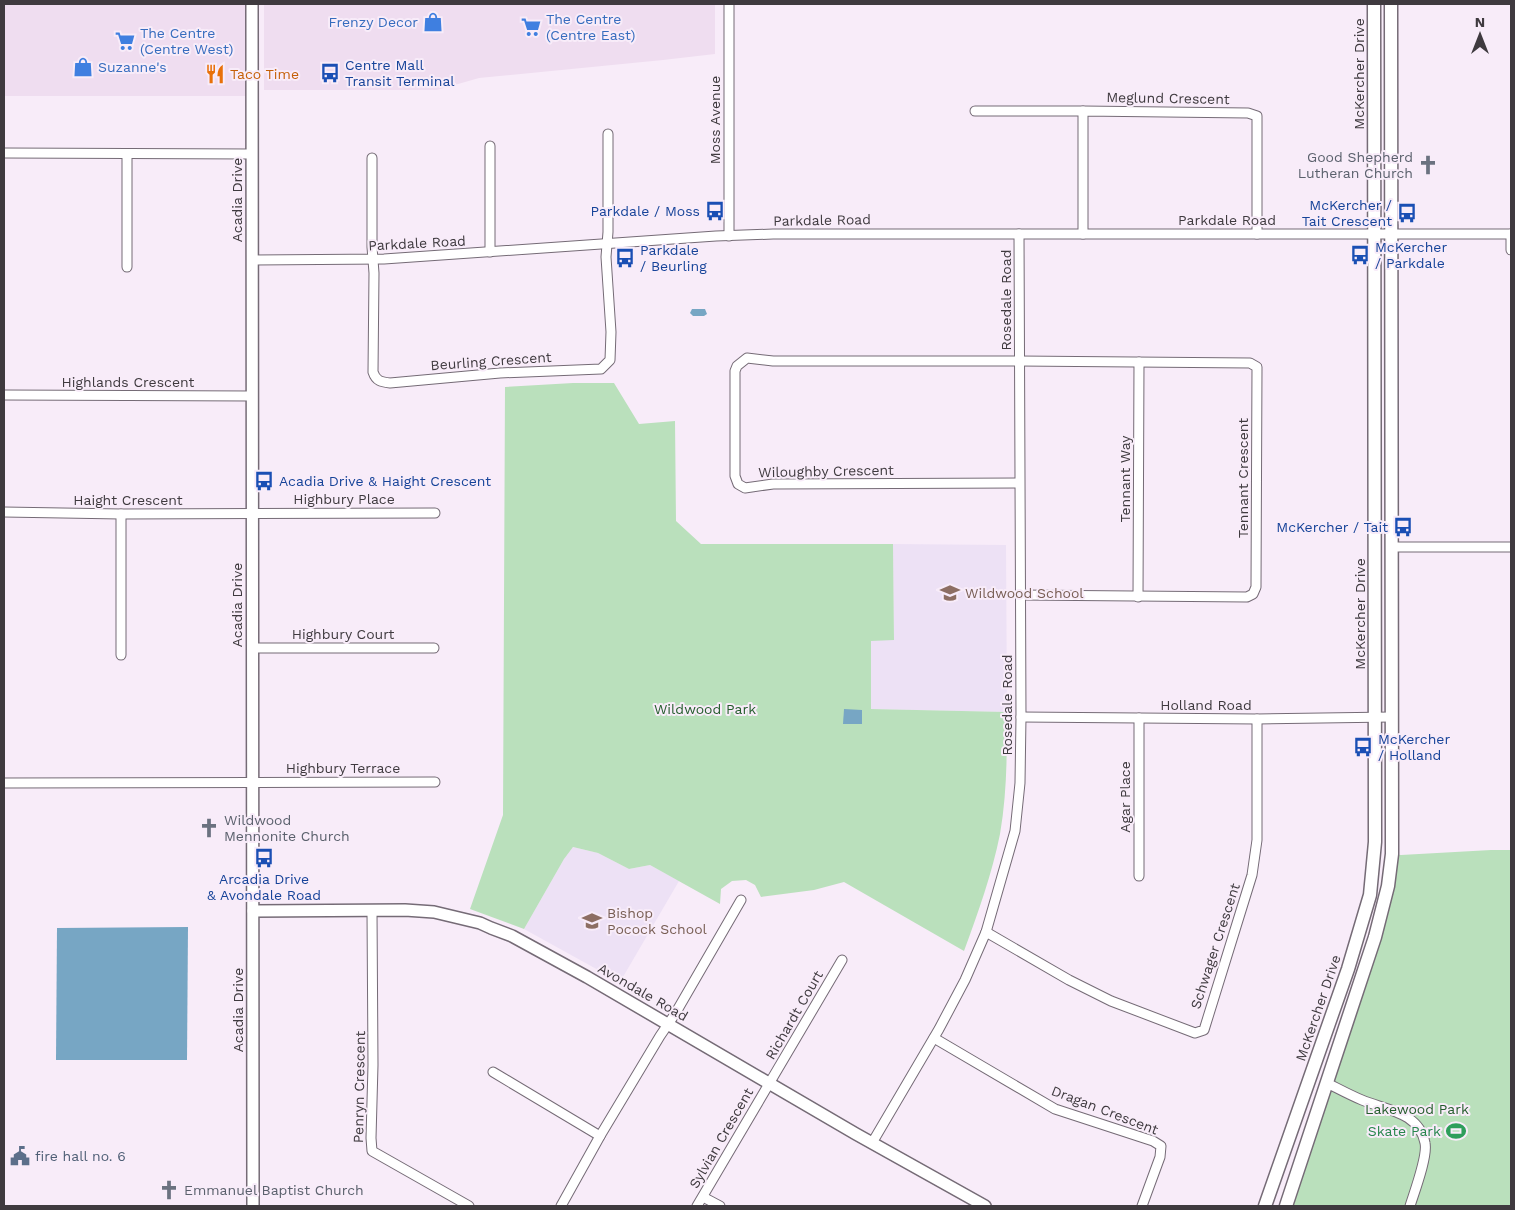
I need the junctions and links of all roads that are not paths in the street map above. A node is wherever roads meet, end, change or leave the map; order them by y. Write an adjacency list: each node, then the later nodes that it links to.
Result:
1 (252, 4): 11 (street, Acadia Drive)
2 (729, 4): 19 (street, Moss Avenue)
3 (1374, 4): 17 (main road, McKercher Drive)
4 (1392, 4): 18 (main road)
5 (975, 111): 6 (street)
6 (1083, 111): 14 (street); 15 (street, Meglund Crescent)
7 (608, 134): 20 (street)
8 (490, 146): 22 (street)
9 (4, 153): 10 (street)
10 (127, 154): 11 (street); 25 (street)
11 (252, 154): 24 (street, Acadia Drive)
12 (372, 158): 23 (street)
13 (1019, 234): 14 (street, Parkdale Road); 19 (street, Parkdale Road); 26 (street, Rosedale Road)
14 (1083, 234): 15 (street, Parkdale Road)
15 (1257, 234): 17 (street, Parkdale Road)
16 (1511, 234): 18 (street, Parkdale Road); 21 (street)
17 (1374, 235): 18 (street, Parkdale Road); 43 (main road, McKercher Drive)
18 (1392, 235): 36 (main road)
19 (729, 236): 20 (street, Parkdale Road)
20 (607, 244): 22 (street, Parkdale Road); 23 (street, Beurling Crescent)
21 (1511, 250)
22 (490, 252): 23 (street, Parkdale Road)
23 (373, 259): 24 (street, Parkdale Road)
24 (253, 260): 29 (street, Acadia Drive)
25 (127, 267)
26 (1019, 361): 27 (street, Tennant Crescent); 30 (street, Rosedale Road); 30 (street, Wiloughby Crescent)
27 (1139, 362): 38 (street, Tennant Way); 38 (street, Tennant Crescent)
28 (4, 395): 29 (street, Highlands Crescent)
29 (252, 396): 32 (street, Acadia Drive)
30 (1020, 483): 37 (street, Rosedale Road)
31 (4, 512): 34 (street, Haight Crescent)
32 (253, 513): 33 (street, Highbury Place); 34 (street, Haight Crescent); 39 (street, Acadia Drive)
33 (435, 513)
34 (121, 514): 41 (street)
35 (1511, 547): 36 (street)
36 (1391, 548): 44 (main road)
37 (1021, 595): 38 (street, Tennant Crescent); 42 (street, Rosedale Road)
38 (1138, 597)
39 (252, 648): 40 (street, Highbury Court); 47 (street, Acadia Drive)
40 (434, 648)
41 (121, 654)
42 (1021, 717): 45 (street, Holland Road); 54 (street, Rosedale Road)
43 (1375, 717): 44 (street, Holland Road); 46 (street, Holland Road); 71 (main road, McKercher Drive)
44 (1391, 717): 59 (main road)
45 (1139, 718): 46 (street, Holland Road); 50 (street, Agar Place)
46 (1257, 719): 54 (street, Schwager Crescent)
47 (252, 782): 48 (street, Highbury Terrace); 49 (street); 52 (street, Acadia Drive)
48 (435, 782)
49 (4, 783)
50 (1139, 876)
51 (741, 900): 56 (street)
52 (253, 910): 53 (street, Avondale Road); 64 (street, Acadia Drive)
53 (372, 910): 56 (street, Avondale Road); 65 (street, Penryn Crescent)
54 (986, 932): 57 (street, Rosedale Road)
55 (842, 960): 60 (street, Richardt Court)
56 (668, 1024): 60 (street, Avondale Road); 61 (street)
57 (934, 1038): 62 (street, Rosedale Road); 70 (street, Dragan Crescent)
58 (493, 1072): 61 (street)
59 (1327, 1083): 72 (main road); 73 (street)
60 (768, 1084): 62 (street, Avondale Road); 63 (street, Sylvian Crescent)
61 (600, 1136): 66 (street)
62 (872, 1143): 69 (street, Avondale Road)
63 (703, 1197): 67 (street, Sylvian Crescent); 68 (street)
64 (253, 1206)
65 (469, 1206)
66 (561, 1206)
67 (697, 1206)
68 (720, 1206)
69 (985, 1206)
70 (1142, 1206)
71 (1266, 1206)
72 (1286, 1206)
73 (1410, 1206)

